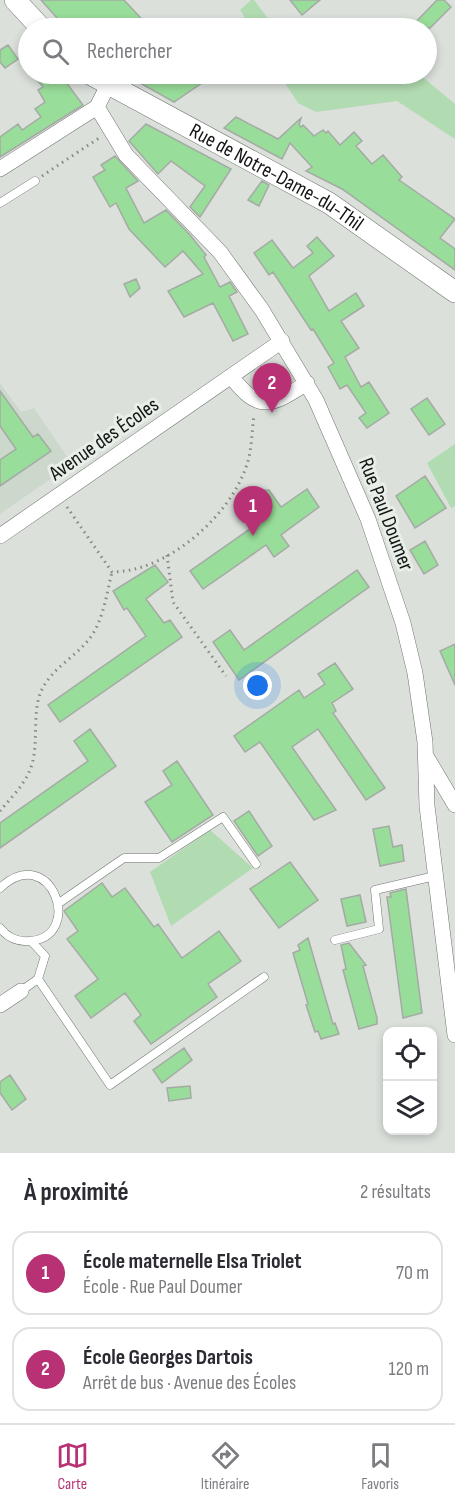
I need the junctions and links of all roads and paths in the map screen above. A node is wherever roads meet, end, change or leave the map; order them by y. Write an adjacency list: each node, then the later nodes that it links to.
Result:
1 (15, 0): 2 (main road)
2 (32, 18)
3 (99, 84): 5 (street)
4 (108, 84): 10 (main road, Rue de Notre-Dame-du-Thil)
5 (98, 107): 6 (street, Rue Paul Doumer); 7 (street)
6 (110, 130): 8 (path); 11 (street, Rue Paul Doumer)
7 (0, 169)
8 (35, 181): 9 (lane)
9 (0, 203)
10 (455, 292)
11 (282, 340): 12 (street, Avenue des Écoles); 13 (street, Rue Paul Doumer)
12 (231, 376): 14 (street); 15 (street, Avenue des Écoles)
13 (307, 383): 14 (street); 20 (street, Rue Paul Doumer)
14 (256, 401): 17 (path)
15 (59, 495): 16 (street, Avenue des Écoles); 18 (path)
16 (0, 536)
17 (167, 555): 18 (path); 19 (path)
18 (112, 572): 22 (path)
19 (226, 676)
20 (426, 756): 21 (street); 24 (street, Rue Paul Doumer)
21 (455, 805)
22 (0, 812)
23 (256, 864): 26 (lane)
24 (435, 876): 28 (lane); 34 (street, Rue Paul Doumer)
25 (0, 888): 26 (lane)
26 (59, 903): 29 (lane)
27 (0, 928): 29 (lane)
28 (335, 940)
29 (31, 941): 31 (lane)
30 (264, 977): 31 (lane)
31 (38, 979): 32 (lane)
32 (21, 991): 33 (street)
33 (0, 1005)
34 (455, 1035)

